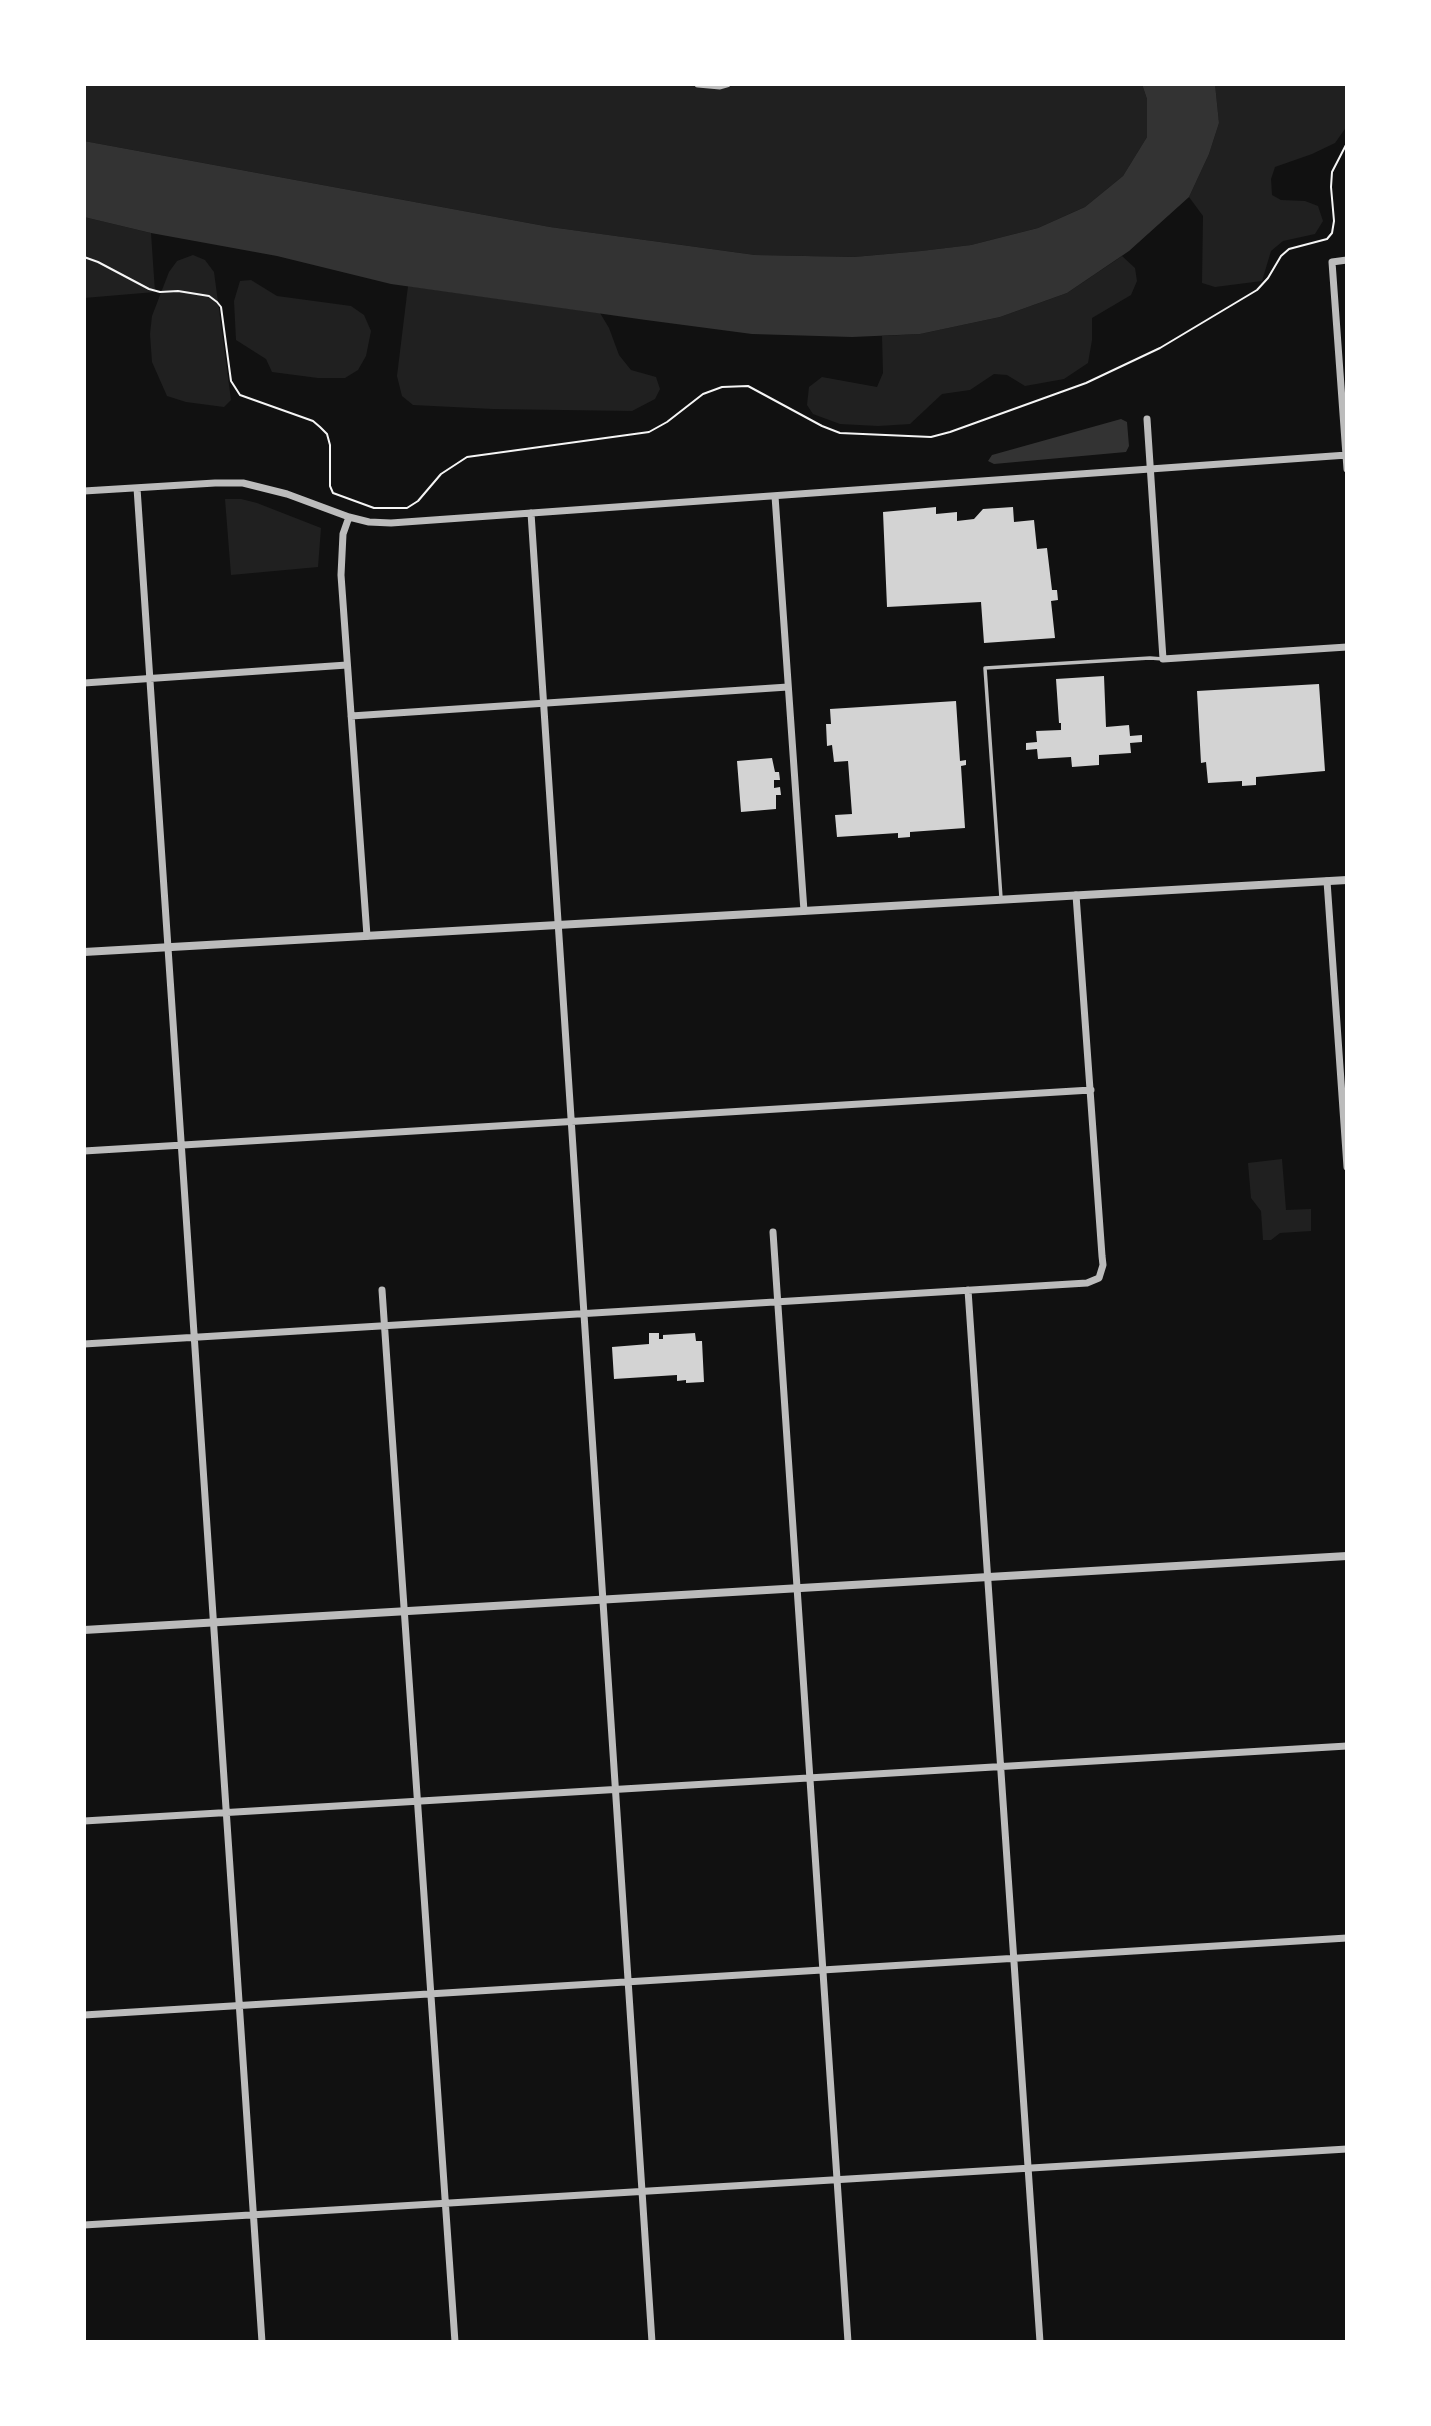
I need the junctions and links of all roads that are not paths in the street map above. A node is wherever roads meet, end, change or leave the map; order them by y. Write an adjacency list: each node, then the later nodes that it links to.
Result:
1 (727, 84): 2 (street)
2 (702, 85)
3 (1347, 260): 5 (street)
4 (1147, 419): 7 (street)
5 (1347, 455): 6 (street); 7 (street)
6 (1347, 469)
7 (1151, 470): 10 (street); 14 (street)
8 (137, 488): 9 (street); 12 (street); 16 (street)
9 (84, 491)
10 (775, 496): 11 (street); 18 (street)
11 (531, 513): 12 (street); 19 (street)
12 (349, 517): 15 (street)
13 (1347, 647): 14 (street)
14 (1163, 659): 24 (lane)
15 (347, 665): 16 (street); 20 (street)
16 (150, 678): 17 (street); 28 (street)
17 (84, 683)
18 (788, 687): 19 (street); 25 (street)
19 (544, 703): 20 (street); 26 (street)
20 (351, 716): 27 (street)
21 (1347, 880): 22 (street)
22 (1327, 881): 23 (street); 30 (street)
23 (1076, 895): 24 (street); 31 (street)
24 (1001, 900): 25 (street)
25 (804, 911): 26 (street)
26 (558, 925): 27 (street); 32 (street)
27 (367, 936): 28 (street)
28 (168, 947): 29 (street); 33 (street)
29 (84, 952)
30 (1344, 1076): 35 (street)
31 (1091, 1090): 32 (street); 38 (street)
32 (571, 1122): 33 (street); 40 (street)
33 (181, 1145): 34 (street); 42 (street)
34 (84, 1151)
35 (1347, 1167)
36 (773, 1232): 39 (street)
37 (382, 1290): 41 (street)
38 (968, 1290): 39 (street); 45 (street)
39 (778, 1302): 40 (street); 46 (street)
40 (584, 1314): 41 (street); 47 (street)
41 (385, 1326): 42 (street); 48 (street)
42 (194, 1338): 43 (street); 49 (street)
43 (84, 1344)
44 (1347, 1556): 45 (street)
45 (988, 1578): 46 (street); 52 (street)
46 (797, 1588): 47 (street); 53 (street)
47 (603, 1600): 48 (street); 54 (street)
48 (405, 1611): 49 (street); 55 (street)
49 (214, 1623): 50 (street); 56 (street)
50 (84, 1630)
51 (1347, 1746): 52 (street)
52 (1001, 1766): 53 (street); 59 (street)
53 (810, 1778): 54 (street); 60 (street)
54 (615, 1790): 55 (street); 61 (street)
55 (418, 1801): 56 (street); 62 (street)
56 (226, 1813): 57 (street); 63 (street)
57 (84, 1821)
58 (1347, 1938): 59 (street)
59 (1014, 1959): 60 (street); 66 (street)
60 (823, 1970): 61 (street); 67 (street)
61 (628, 1982): 62 (street); 68 (street)
62 (431, 1994): 63 (street); 69 (street)
63 (239, 2005): 64 (street); 70 (street)
64 (84, 2015)
65 (1347, 2149): 66 (street)
66 (1028, 2168): 67 (street); 76 (street)
67 (837, 2180): 68 (street); 75 (street)
68 (642, 2192): 69 (street); 74 (street)
69 (446, 2203): 70 (street); 73 (street)
70 (253, 2215): 71 (street); 72 (street)
71 (84, 2225)
72 (262, 2342)
73 (455, 2342)
74 (652, 2342)
75 (848, 2342)
76 (1040, 2342)

